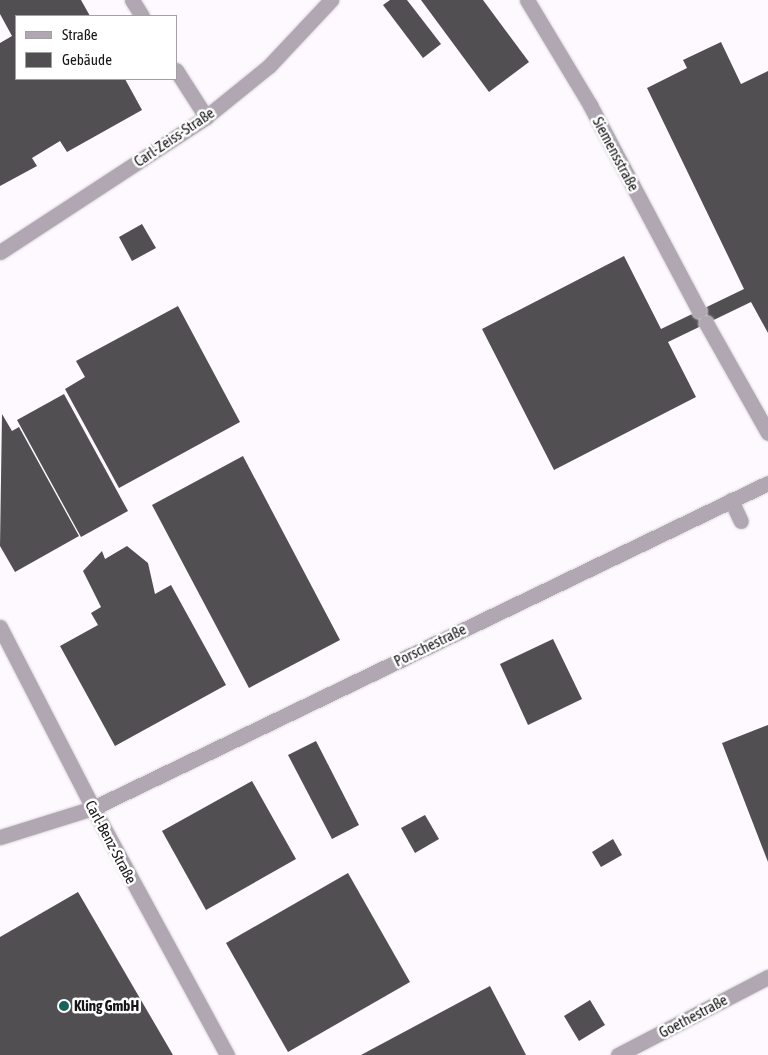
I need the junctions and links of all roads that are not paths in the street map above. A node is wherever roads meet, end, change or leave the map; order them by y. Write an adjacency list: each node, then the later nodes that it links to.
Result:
1 (132, 0): 4 (street)
2 (331, 0): 6 (street, Carl-Zeiss-Straße)
3 (527, 0): 8 (street, Siemensstraße)
4 (141, 15)
5 (178, 73): 6 (street)
6 (206, 117): 7 (street, Carl-Zeiss-Straße)
7 (0, 252)
8 (768, 433)
9 (768, 483): 10 (street, Porschestraße)
10 (731, 500): 11 (street); 13 (street, Porschestraße)
11 (741, 522)
12 (0, 627): 13 (street, Carl-Benz-Straße)
13 (92, 808): 14 (street, Porschestraße); 16 (street, Carl-Benz-Straße)
14 (0, 837)
15 (768, 977): 17 (street, Goethestraße)
16 (227, 1055)
17 (618, 1055)

